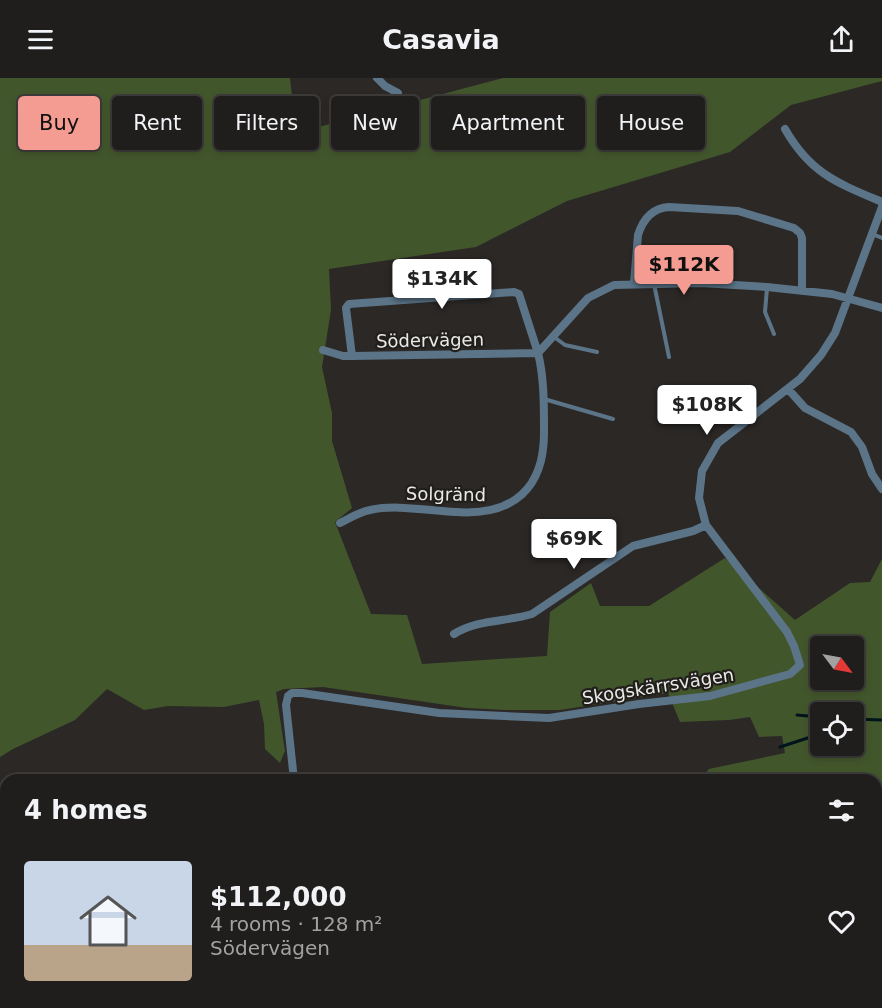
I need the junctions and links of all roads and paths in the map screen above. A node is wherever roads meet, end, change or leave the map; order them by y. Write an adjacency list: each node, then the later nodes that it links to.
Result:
1 (377, 78): 2 (street)
2 (398, 93)
3 (785, 129): 4 (street)
4 (882, 202)
5 (882, 207): 6 (street, Skogskärrsvägen)
6 (872, 234): 7 (lane); 12 (street, Skogskärrsvägen)
7 (882, 238)
8 (634, 284): 9 (street); 11 (street); 15 (street)
9 (654, 284): 10 (street); 20 (lane)
10 (767, 287): 11 (street); 14 (lane)
11 (802, 290): 12 (street)
12 (848, 299): 13 (street); 21 (street, Skogskärrsvägen)
13 (882, 308)
14 (774, 334)
15 (554, 337): 17 (lane); 18 (street)
16 (323, 350): 19 (street, Södervägen)
17 (597, 352)
18 (538, 353): 19 (street, Södervägen); 19 (street); 22 (street, Solgränd)
19 (352, 356)
20 (669, 357)
21 (788, 389): 24 (street); 26 (street, Skogskärrsvägen)
22 (543, 399): 23 (lane); 25 (street, Solgränd)
23 (613, 419)
24 (882, 489)
25 (340, 523)
26 (706, 525): 27 (street); 28 (street, Skogskärrsvägen)
27 (454, 634)
28 (293, 774)

